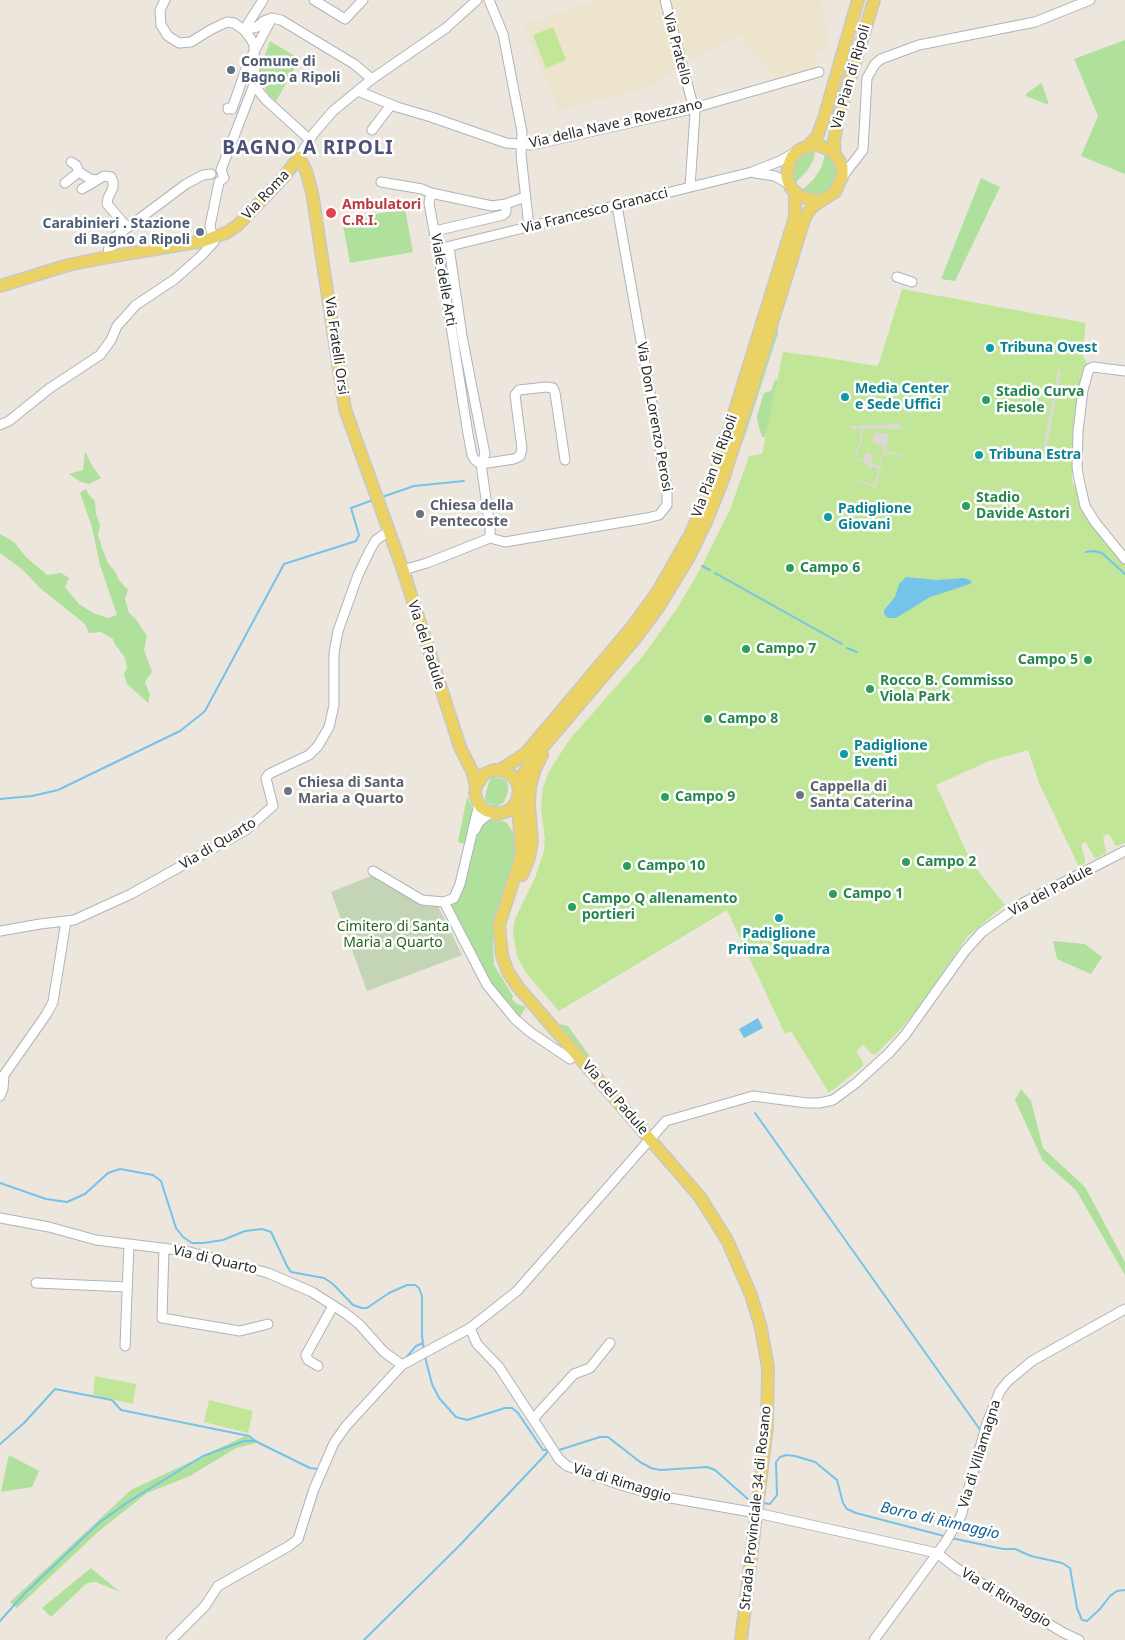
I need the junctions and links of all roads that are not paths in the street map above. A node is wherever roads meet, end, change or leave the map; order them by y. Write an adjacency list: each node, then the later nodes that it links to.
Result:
1 (165, 0): 12 (street)
2 (263, 0): 12 (street)
3 (314, 0): 4 (street)
4 (363, 0)
5 (476, 0): 15 (street, Via Roma)
6 (489, 0): 23 (street)
7 (664, 0): 19 (street, Via Pratello)
8 (858, 0): 24 (main road, Via Pian di Ripoli)
9 (874, 0): 25 (main road, Via Pian di Ripoli)
10 (1090, 0): 27 (street)
11 (272, 18): 12 (street); 13 (street); 15 (street)
12 (244, 30): 13 (street)
13 (255, 51): 16 (street); 20 (street)
14 (819, 72): 19 (street, Via della Nave a Rovezzano)
15 (372, 79): 17 (street, Via Roma)
16 (255, 82): 22 (street); 29 (street)
17 (358, 90): 18 (street, Via della Nave a Rovezzano); 22 (street, Via Roma)
18 (391, 104): 21 (street); 23 (street, Via della Nave a Rovezzano)
19 (694, 107): 23 (street, Via della Nave a Rovezzano); 38 (street, Via Pratello)
20 (228, 109)
21 (372, 130)
22 (310, 140): 26 (street, Via Roma)
23 (522, 146): 42 (street)
24 (804, 148): 25 (main road, Via Pian di Ripoli); 31 (street, Via Francesco Granacci); 39 (main road, Via Pian di Ripoli)
25 (836, 155): 27 (street); 33 (main road, Via Pian di Ripoli)
26 (298, 156): 49 (main road, Via Roma); 61 (main road, Via Fratelli Orsi)
27 (857, 160): 33 (street)
28 (71, 162): 30 (street)
29 (221, 170): 32 (street); 36 (street)
30 (79, 172): 34 (street); 35 (street)
31 (752, 172): 38 (street, Via Francesco Granacci); 39 (street, Via Francesco Granacci)
32 (211, 174): 36 (street); 46 (street)
33 (842, 177): 43 (main road, Via Pian di Ripoli)
34 (96, 180): 40 (street); 46 (street)
35 (65, 182)
36 (219, 182): 49 (street)
37 (381, 182): 41 (street)
38 (690, 187): 45 (street, Via Francesco Granacci)
39 (792, 188): 43 (main road); 67 (main road, Via Pian di Ripoli)
40 (82, 189)
41 (431, 193): 44 (street); 48 (street, Viale delle Arti)
42 (525, 197): 44 (street); 47 (street)
43 (821, 200): 65 (main road, Via Pian di Ripoli)
44 (506, 204): 48 (street)
45 (617, 206): 47 (street, Via Francesco Granacci); 62 (street, Via Don Lorenzo Perosi)
46 (127, 227): 52 (street)
47 (529, 227): 50 (street, Via Francesco Granacci)
48 (435, 231): 51 (street, Viale delle Arti)
49 (213, 238): 52 (main road, Via Roma); 58 (street)
50 (449, 247): 51 (street, Via Francesco Granacci); 56 (street, Viale delle Arti)
51 (438, 250): 56 (street, Viale delle Arti)
52 (108, 257): 54 (main road, Via Roma)
53 (897, 277): 55 (street)
54 (0, 286)
55 (910, 287)
56 (458, 337): 60 (street, Viale delle Arti); 60 (street, Viale delle Arti)
57 (1125, 371): 63 (street)
58 (0, 426)
59 (565, 460): 60 (street)
60 (481, 464): 62 (street, Viale delle Arti)
61 (389, 531): 64 (main road, Via del Padule); 80 (street, Via di Quarto)
62 (490, 538): 64 (street)
63 (1125, 559)
64 (403, 570): 66 (main road, Via del Padule)
65 (552, 737): 70 (main road, Via Pian di Ripoli); 78 (main road, Via Pian di Ripoli)
66 (466, 758): 68 (main road); 69 (main road, Via del Padule)
67 (500, 770): 68 (main road); 70 (main road)
68 (487, 772): 69 (main road)
69 (476, 786): 72 (main road, Via del Padule)
70 (518, 786): 71 (main road, Via del Padule)
71 (517, 801): 73 (main road, Via del Padule); 74 (main road, Via del Padule)
72 (478, 804): 73 (main road); 75 (street, Via del Padule)
73 (495, 813): 74 (main road); 75 (street, Via del Padule)
74 (520, 833): 78 (main road, Via del Padule)
75 (470, 842): 79 (street, Via del Padule)
76 (1125, 851): 84 (street, Via del Padule)
77 (373, 870): 79 (street)
78 (509, 895): 84 (main road, Via del Padule)
79 (443, 902): 82 (street, Via del Padule)
80 (66, 921): 81 (street); 83 (street)
81 (0, 931)
82 (570, 1059)
83 (0, 1096)
84 (650, 1138): 93 (street); 99 (main road, Strada Provinciale 34 di Rosano)
85 (0, 1218): 86 (street, Via di Quarto)
86 (129, 1244): 87 (street, Via di Quarto); 89 (street)
87 (164, 1248): 90 (street, Via di Quarto); 92 (street)
88 (36, 1283): 89 (street)
89 (128, 1287): 95 (street)
90 (333, 1306): 96 (street); 97 (street, Via di Quarto)
91 (1125, 1308): 100 (street, Via di Villamagna)
92 (268, 1324)
93 (470, 1328): 97 (street); 98 (street, Via di Rimaggio)
94 (610, 1343): 98 (street)
95 (125, 1346)
96 (318, 1366)
97 (402, 1366): 101 (street)
98 (534, 1419): 99 (street, Via di Rimaggio)
99 (757, 1511): 100 (street, Via di Rimaggio); 102 (main road, Strada Provinciale 34 di Rosano)
100 (937, 1553): 103 (street, Via di Villamagna); 104 (street, Via di Rimaggio)
101 (171, 1640)
102 (741, 1640)
103 (874, 1640)
104 (1079, 1640)

